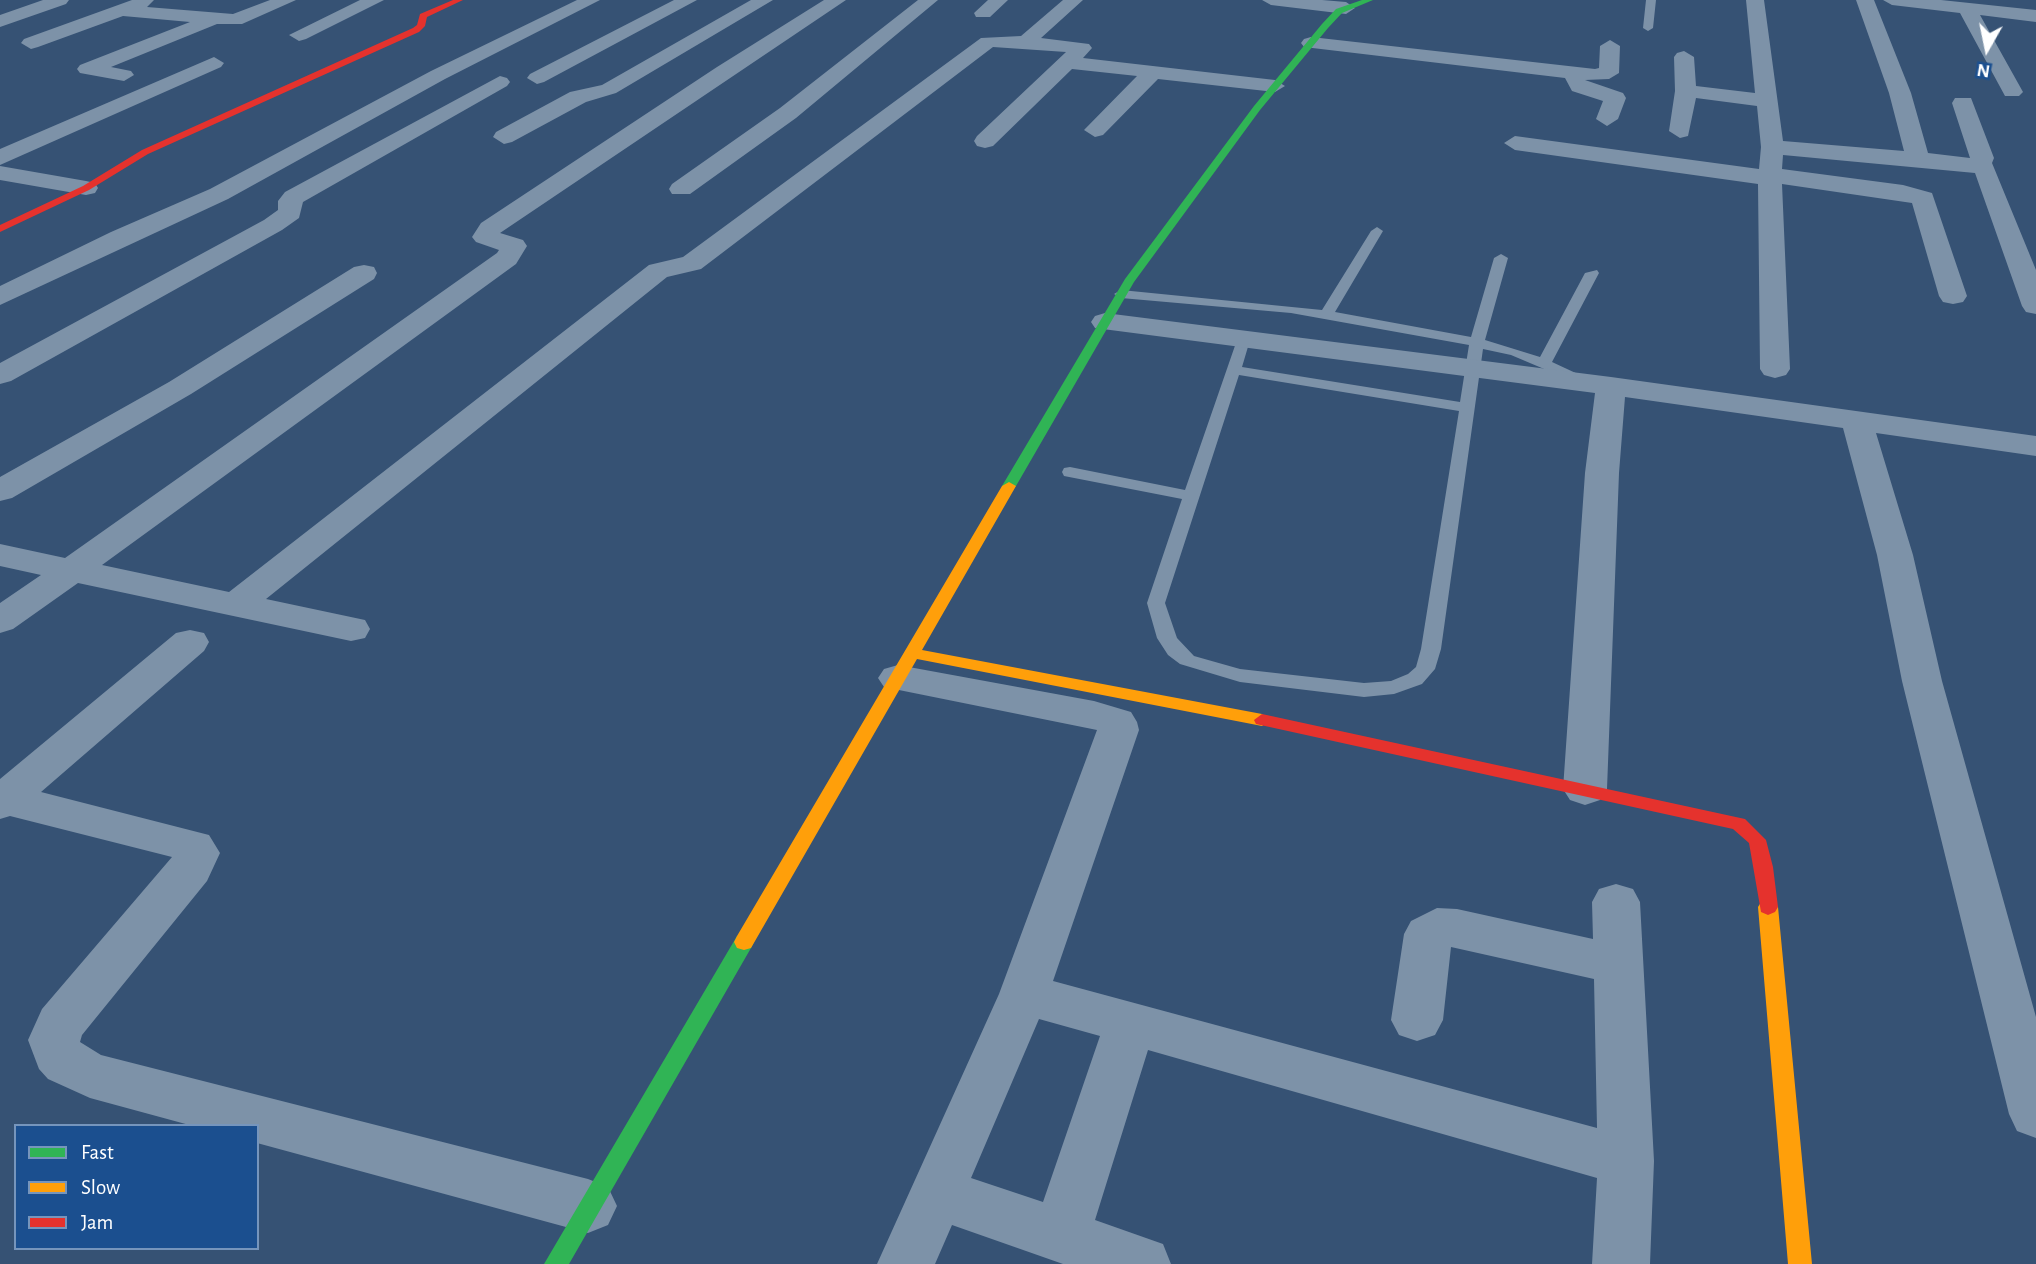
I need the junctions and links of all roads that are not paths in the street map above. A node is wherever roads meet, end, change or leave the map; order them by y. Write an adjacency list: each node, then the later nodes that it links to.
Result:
1 (60, 0): 25 (street)
2 (148, 0): 21 (street)
3 (287, 0): 23 (street)
4 (375, 0): 29 (street)
5 (459, 0): 60 (main road)
6 (591, 0): 28 (street)
7 (688, 0): 32 (street)
8 (764, 0): 35 (street)
9 (836, 0): 89 (street)
10 (929, 0): 61 (street)
11 (999, 0): 22 (street)
12 (1074, 0): 30 (street)
13 (1273, 0): 20 (street)
14 (1369, 0): 20 (main road)
15 (1651, 0): 27 (lane)
16 (1755, 0): 47 (street)
17 (1865, 0): 56 (street)
18 (1892, 0): 19 (street)
19 (1977, 6): 24 (street); 46 (street)
20 (1346, 8): 33 (main road)
21 (121, 10): 23 (street); 31 (street)
22 (983, 13)
23 (213, 19): 41 (street)
24 (2034, 19)
25 (0, 21)
26 (501, 22): 28 (street)
27 (1647, 28)
28 (529, 31): 32 (street); 42 (street)
29 (299, 35)
30 (1025, 42): 37 (street); 90 (street)
31 (31, 43)
32 (601, 43): 35 (street); 43 (street)
33 (1311, 43): 40 (street); 44 (main road)
34 (1610, 46): 40 (street)
35 (670, 53): 52 (street)
36 (1684, 57): 45 (street)
37 (1068, 62): 39 (street); 53 (street)
38 (215, 63): 58 (street)
39 (1153, 72): 44 (street); 50 (street)
40 (1574, 73): 49 (street)
41 (124, 75)
42 (438, 75): 69 (street); 80 (street)
43 (537, 78)
44 (1275, 86): 67 (main road)
45 (1686, 92): 47 (street); 51 (street)
46 (2012, 92)
47 (1766, 101): 55 (street)
48 (1962, 103): 57 (street)
49 (1607, 119)
50 (1095, 130)
51 (1680, 131)
52 (504, 137)
53 (985, 141)
54 (1514, 143): 59 (street)
55 (1772, 147): 56 (street); 59 (street)
56 (1918, 160): 57 (street)
57 (1979, 166): 70 (street)
58 (1, 170): 60 (street)
59 (1770, 177): 68 (street); 78 (street)
60 (86, 188): 62 (main road)
61 (681, 189)
62 (0, 229)
63 (1377, 231): 71 (lane)
64 (1501, 258): 75 (lane)
65 (364, 273): 86 (street)
66 (1592, 273): 77 (lane)
67 (1121, 294): 71 (lane); 72 (main road)
68 (1953, 296)
69 (0, 297)
70 (2036, 306)
71 (1328, 314): 73 (lane)
72 (1105, 322): 74 (street); 94 (main road)
73 (1421, 331): 75 (lane); 76 (lane)
74 (1243, 340): 76 (street); 79 (lane)
75 (1475, 355): 76 (street); 77 (lane); 81 (street); 82 (lane)
76 (1402, 360)
77 (1545, 362): 81 (lane)
78 (1775, 369)
79 (1233, 370): 82 (lane); 87 (lane)
80 (0, 375)
81 (1601, 385): 83 (street); 95 (street)
82 (1467, 408): 87 (lane)
83 (1857, 421): 84 (street); 102 (street)
84 (2036, 446)
85 (1070, 472): 87 (lane)
86 (0, 491)
87 (1191, 496)
88 (0, 555): 89 (street)
89 (71, 572): 90 (street); 91 (street)
90 (234, 606): 92 (street)
91 (0, 621)
92 (351, 629)
93 (190, 642): 96 (street)
94 (905, 665): 95 (main road); 99 (street); 105 (main road)
95 (1585, 789): 111 (main road)
96 (2, 801): 105 (street)
97 (1616, 902): 98 (street)
98 (1616, 964): 100 (street); 103 (street)
99 (1024, 994): 101 (street); 104 (street)
100 (1417, 1020)
101 (1130, 1024): 103 (street); 106 (street)
102 (2036, 1114)
103 (1626, 1161): 110 (street)
104 (937, 1193): 106 (street); 108 (street)
105 (588, 1206): 107 (main road)
106 (1061, 1235): 109 (street)
107 (556, 1264)
108 (906, 1264)
109 (1142, 1264)
110 (1621, 1264)
111 (1800, 1264)

